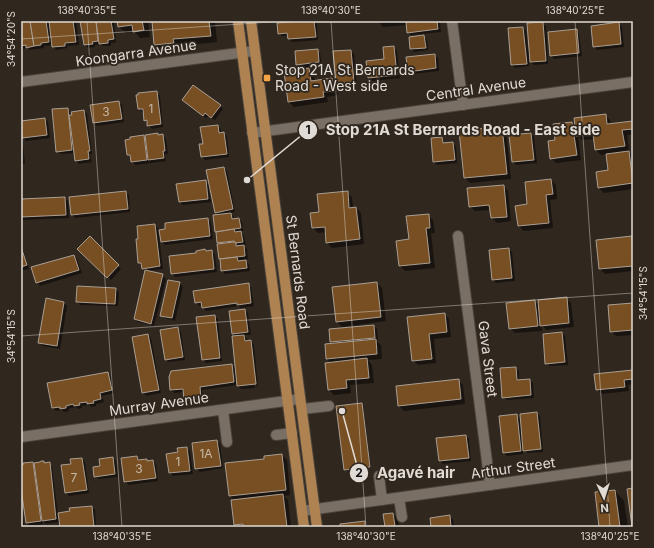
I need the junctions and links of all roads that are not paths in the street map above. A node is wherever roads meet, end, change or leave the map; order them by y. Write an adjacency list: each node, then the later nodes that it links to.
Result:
1 (238, 21): 5 (main road, St Bernards Road)
2 (251, 21): 4 (main road, St Bernards Road)
3 (452, 21): 8 (street)
4 (254, 51): 5 (street, Koongarra Avenue); 9 (main road, St Bernards Road)
5 (242, 52): 6 (street, Koongarra Avenue); 10 (main road, St Bernards Road)
6 (21, 82)
7 (633, 82): 8 (street, Central Avenue)
8 (463, 105): 9 (street, Central Avenue)
9 (265, 131): 10 (street, Central Avenue); 13 (main road, St Bernards Road)
10 (252, 133): 12 (main road, St Bernards Road)
11 (458, 236): 22 (street, Gava Street)
12 (288, 401): 13 (street, Murray Avenue); 15 (street, Murray Avenue); 16 (main road, St Bernards Road)
13 (301, 404): 14 (street, Murray Avenue); 25 (main road, St Bernards Road)
14 (329, 406)
15 (223, 410): 18 (street, Murray Avenue); 19 (street)
16 (292, 433): 17 (street); 26 (main road, St Bernards Road)
17 (276, 435)
18 (21, 437)
19 (227, 442)
20 (633, 466): 22 (street, Arthur Street)
21 (379, 476): 24 (street)
22 (490, 485): 23 (street, Arthur Street)
23 (399, 498): 24 (street, Arthur Street); 27 (street)
24 (382, 500): 25 (street, Arthur Street)
25 (315, 509): 26 (street, Arthur Street); 29 (main road, St Bernards Road)
26 (302, 511): 28 (main road, St Bernards Road)
27 (402, 517)
28 (304, 527)
29 (317, 527)

